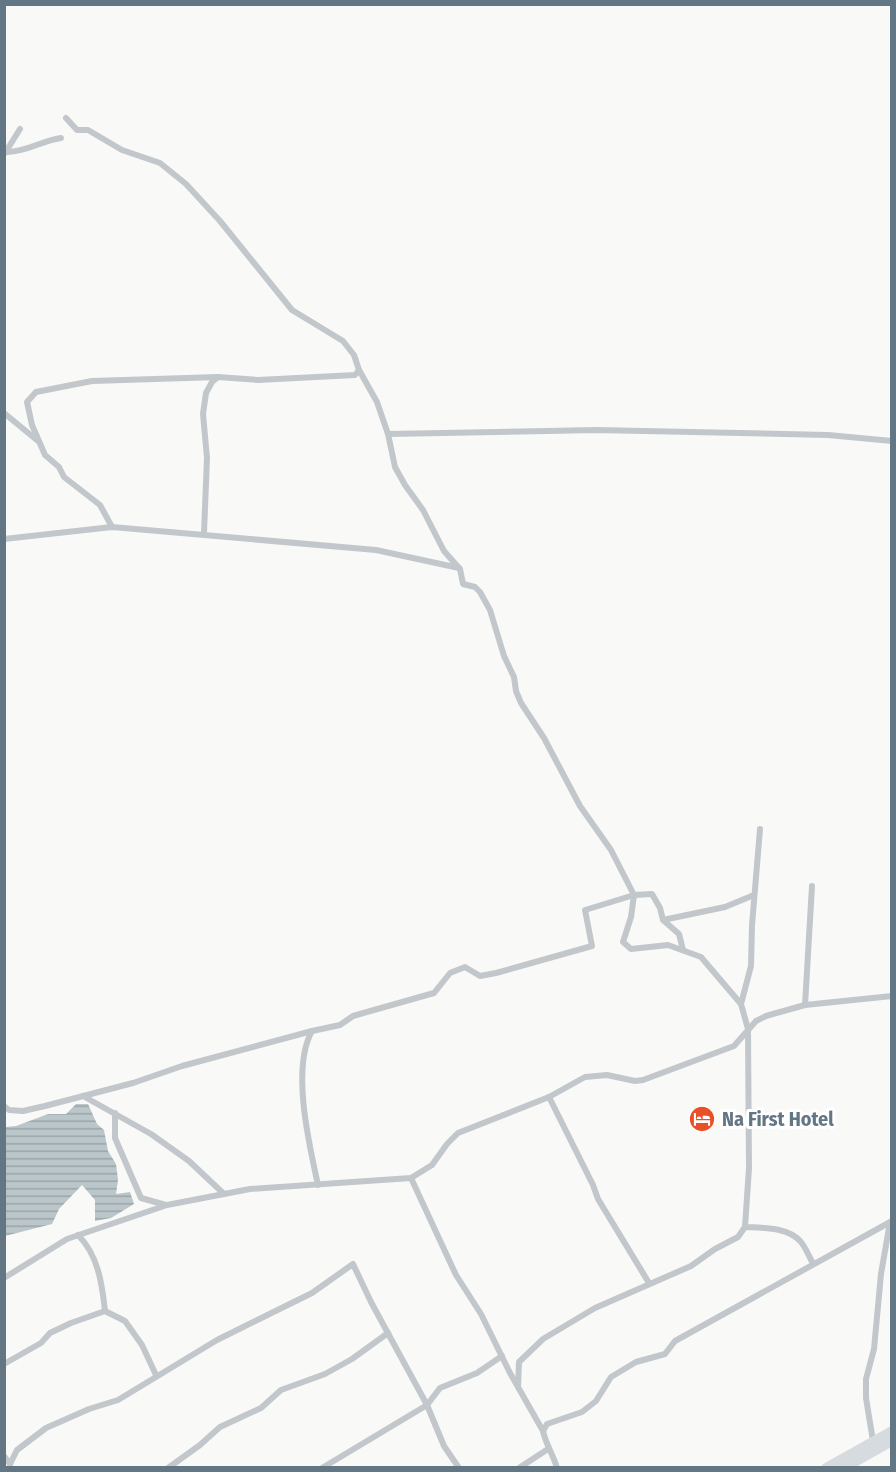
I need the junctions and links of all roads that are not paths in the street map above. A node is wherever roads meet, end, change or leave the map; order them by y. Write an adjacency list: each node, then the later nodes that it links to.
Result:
1 (66, 118): 5 (street)
2 (20, 129): 4 (street)
3 (61, 138): 4 (street)
4 (6, 153)
5 (359, 370): 6 (street); 8 (street)
6 (218, 377): 10 (street); 12 (street)
7 (4, 413): 10 (street)
8 (388, 434): 9 (street); 14 (street)
9 (891, 441)
10 (39, 442): 11 (street)
11 (112, 527): 12 (street); 13 (street)
12 (204, 533): 14 (street)
13 (4, 539)
14 (460, 568): 17 (street)
15 (760, 829): 18 (street)
16 (812, 886): 23 (street)
17 (633, 895): 19 (street); 20 (street); 25 (street)
18 (754, 896): 19 (street); 22 (street)
19 (663, 920): 20 (street)
20 (683, 950): 22 (street)
21 (891, 996): 23 (street)
22 (741, 1004): 24 (street)
23 (805, 1005): 24 (street)
24 (748, 1029): 27 (street); 35 (street)
25 (312, 1031): 26 (street); 31 (street)
26 (83, 1096): 28 (street); 29 (street)
27 (549, 1097): 30 (street); 39 (street)
28 (4, 1106)
29 (115, 1113): 32 (street); 33 (street)
30 (411, 1178): 31 (street); 42 (street)
31 (318, 1185): 32 (street)
32 (224, 1194): 33 (street)
33 (166, 1205): 36 (street)
34 (891, 1221): 37 (street); 49 (street)
35 (745, 1227): 37 (street); 39 (street)
36 (78, 1235): 38 (street); 40 (street)
37 (813, 1263): 47 (street)
38 (4, 1278)
39 (649, 1283): 45 (street)
40 (105, 1311): 43 (street); 44 (street)
41 (388, 1333): 44 (street); 46 (street); 54 (street)
42 (502, 1356): 45 (street); 46 (street)
43 (4, 1364)
44 (156, 1375): 53 (street)
45 (518, 1387): 47 (street)
46 (427, 1405): 55 (street); 56 (street)
47 (543, 1431): 51 (street)
48 (891, 1431): 49 (highway)
49 (873, 1442): 59 (highway)
50 (891, 1442): 60 (highway)
51 (548, 1449): 57 (street); 58 (street)
52 (4, 1456): 53 (street)
53 (10, 1466)
54 (168, 1467)
55 (322, 1467)
56 (459, 1467)
57 (519, 1467)
58 (557, 1467)
59 (826, 1467)
60 (844, 1467)

